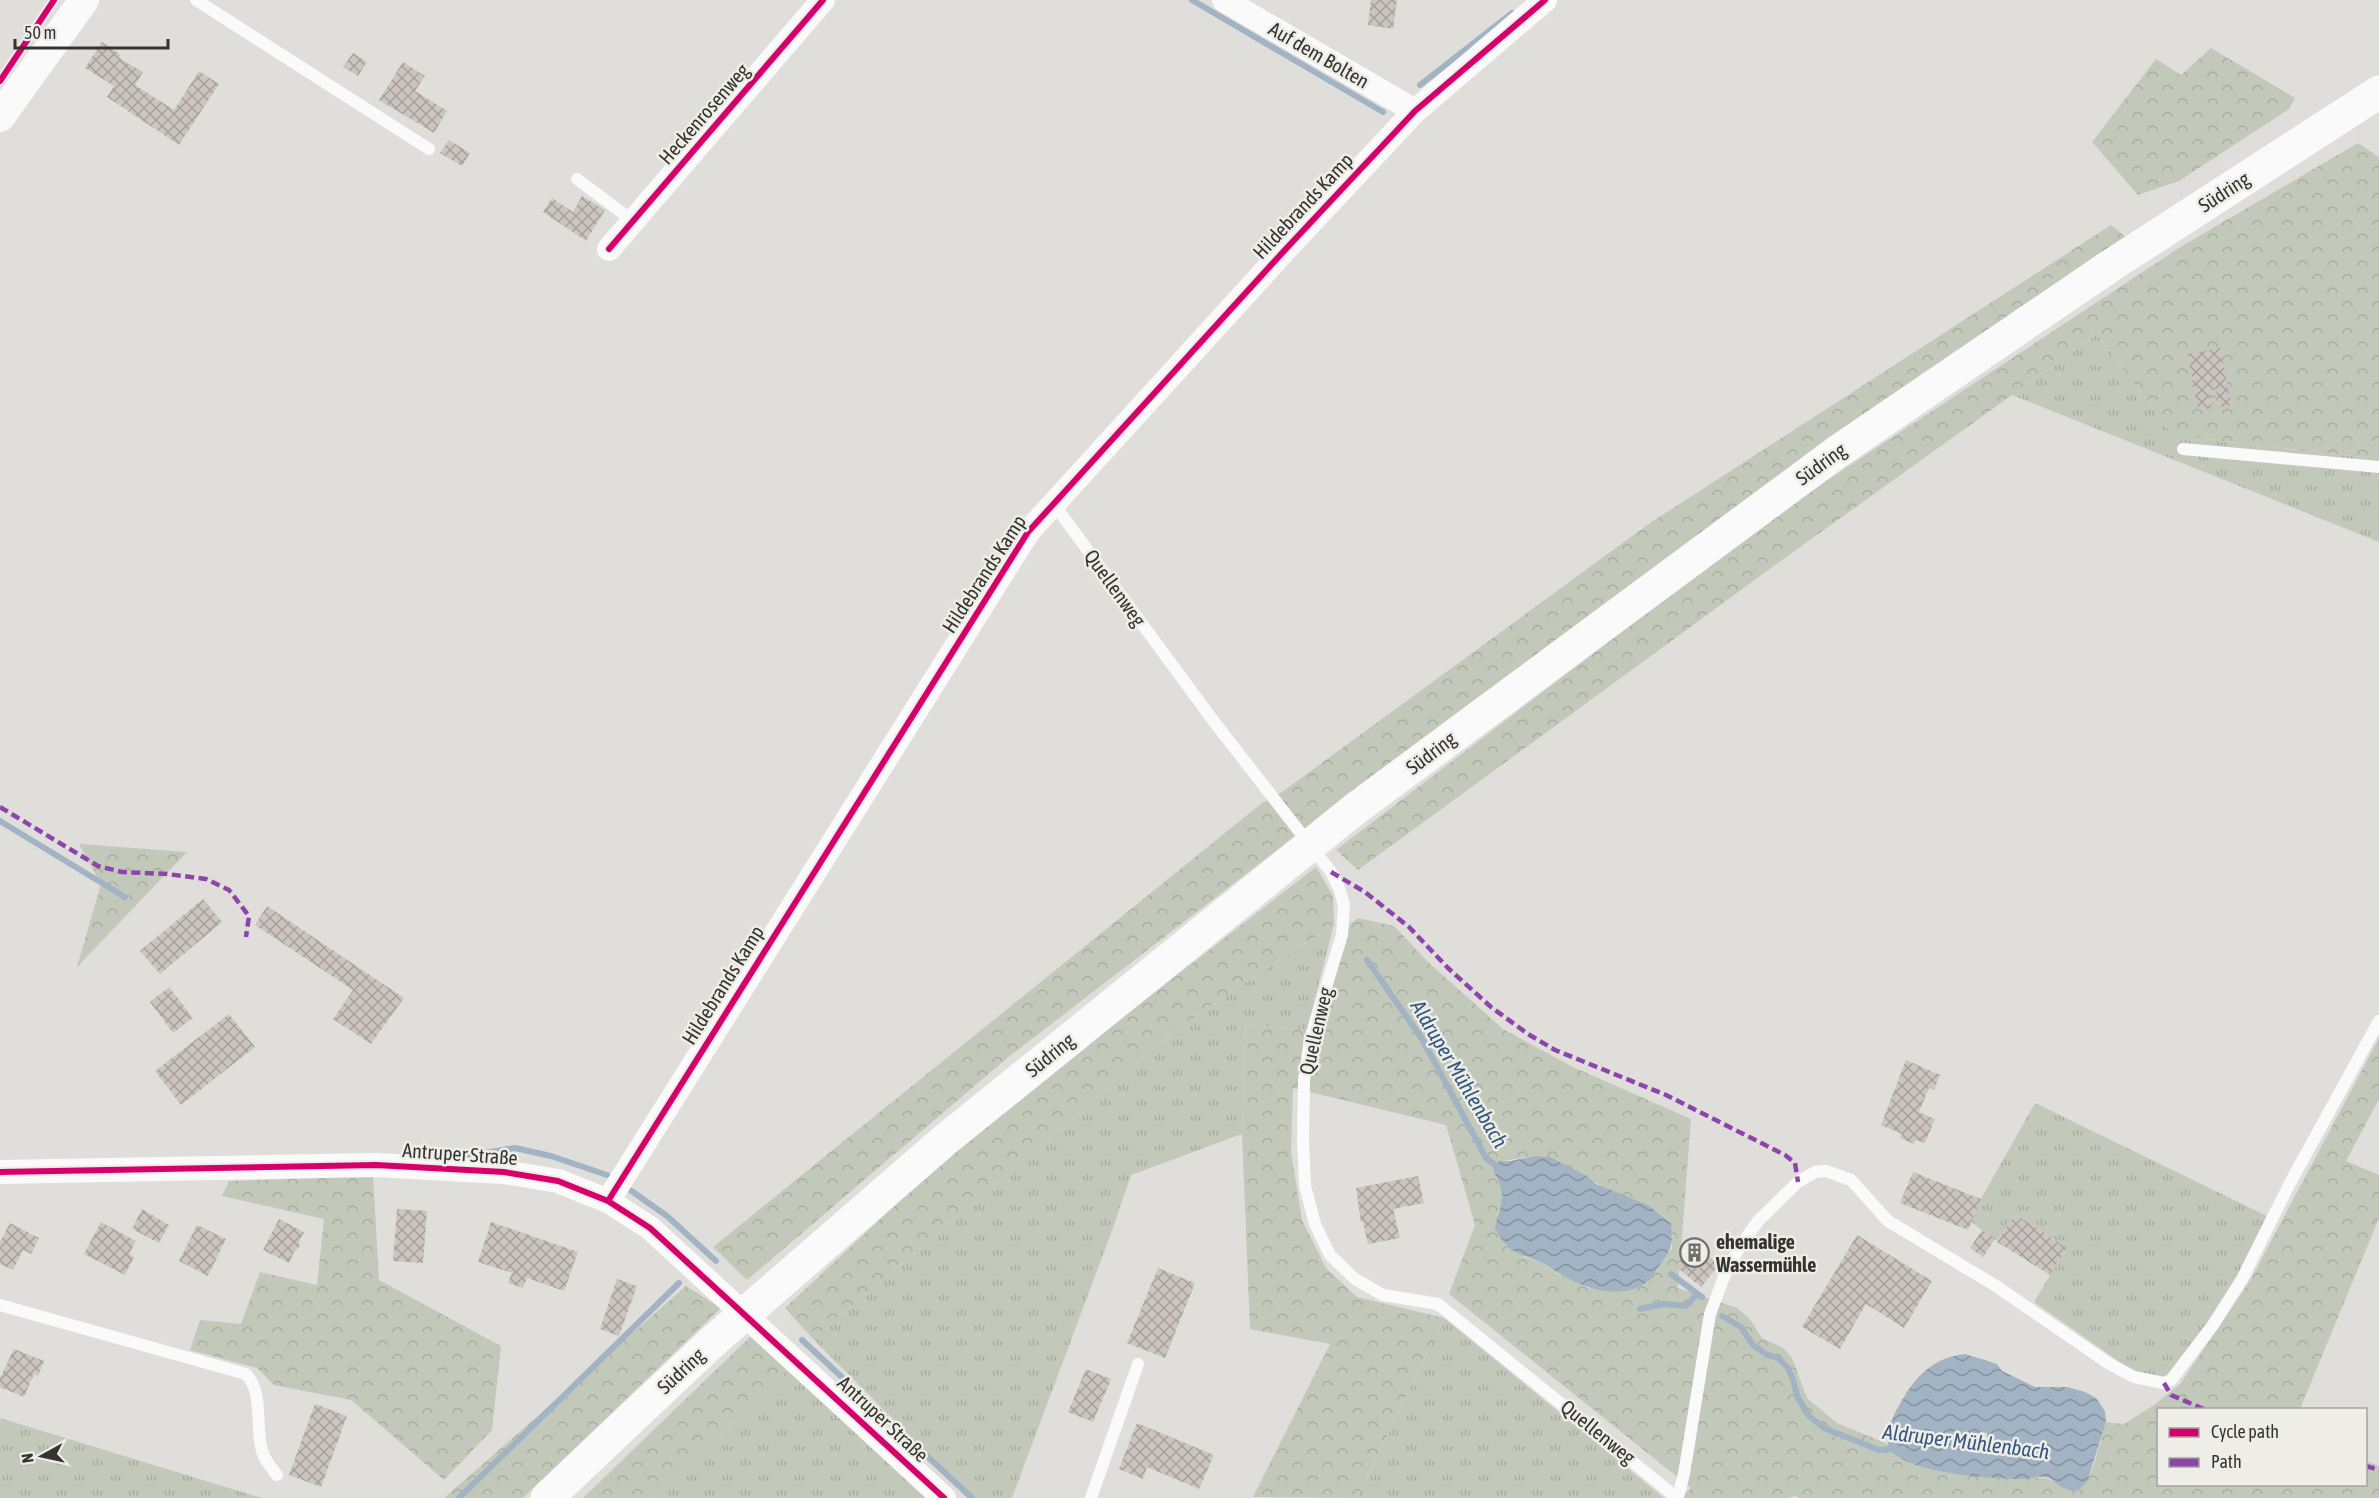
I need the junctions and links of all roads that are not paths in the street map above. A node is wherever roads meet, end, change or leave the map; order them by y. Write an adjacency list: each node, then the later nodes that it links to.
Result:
1 (84, 0): 8 (street)
2 (196, 0): 9 (lane)
3 (823, 0): 11 (street, Heckenrosenweg)
4 (1224, 0): 7 (street, Auf dem Bolten)
5 (1545, 0): 7 (street, Hildebrands Kamp)
6 (2379, 92): 23 (main road, Südring)
7 (1415, 111): 15 (street, Hildebrands Kamp)
8 (0, 117)
9 (429, 149)
10 (577, 179): 11 (lane)
11 (633, 221): 12 (street, Heckenrosenweg)
12 (609, 249)
13 (2183, 448): 14 (lane)
14 (2379, 467)
15 (1053, 503): 18 (street, Hildebrands Kamp); 22 (lane, Quellenweg)
16 (2379, 1021): 22 (lane)
17 (0, 1172): 18 (street, Antruper Straße)
18 (608, 1201): 24 (street, Antruper Straße)
19 (0, 1305): 21 (lane)
20 (1138, 1364): 25 (lane)
21 (277, 1475)
22 (1678, 1497)
23 (547, 1498)
24 (944, 1498)
25 (1091, 1498)

